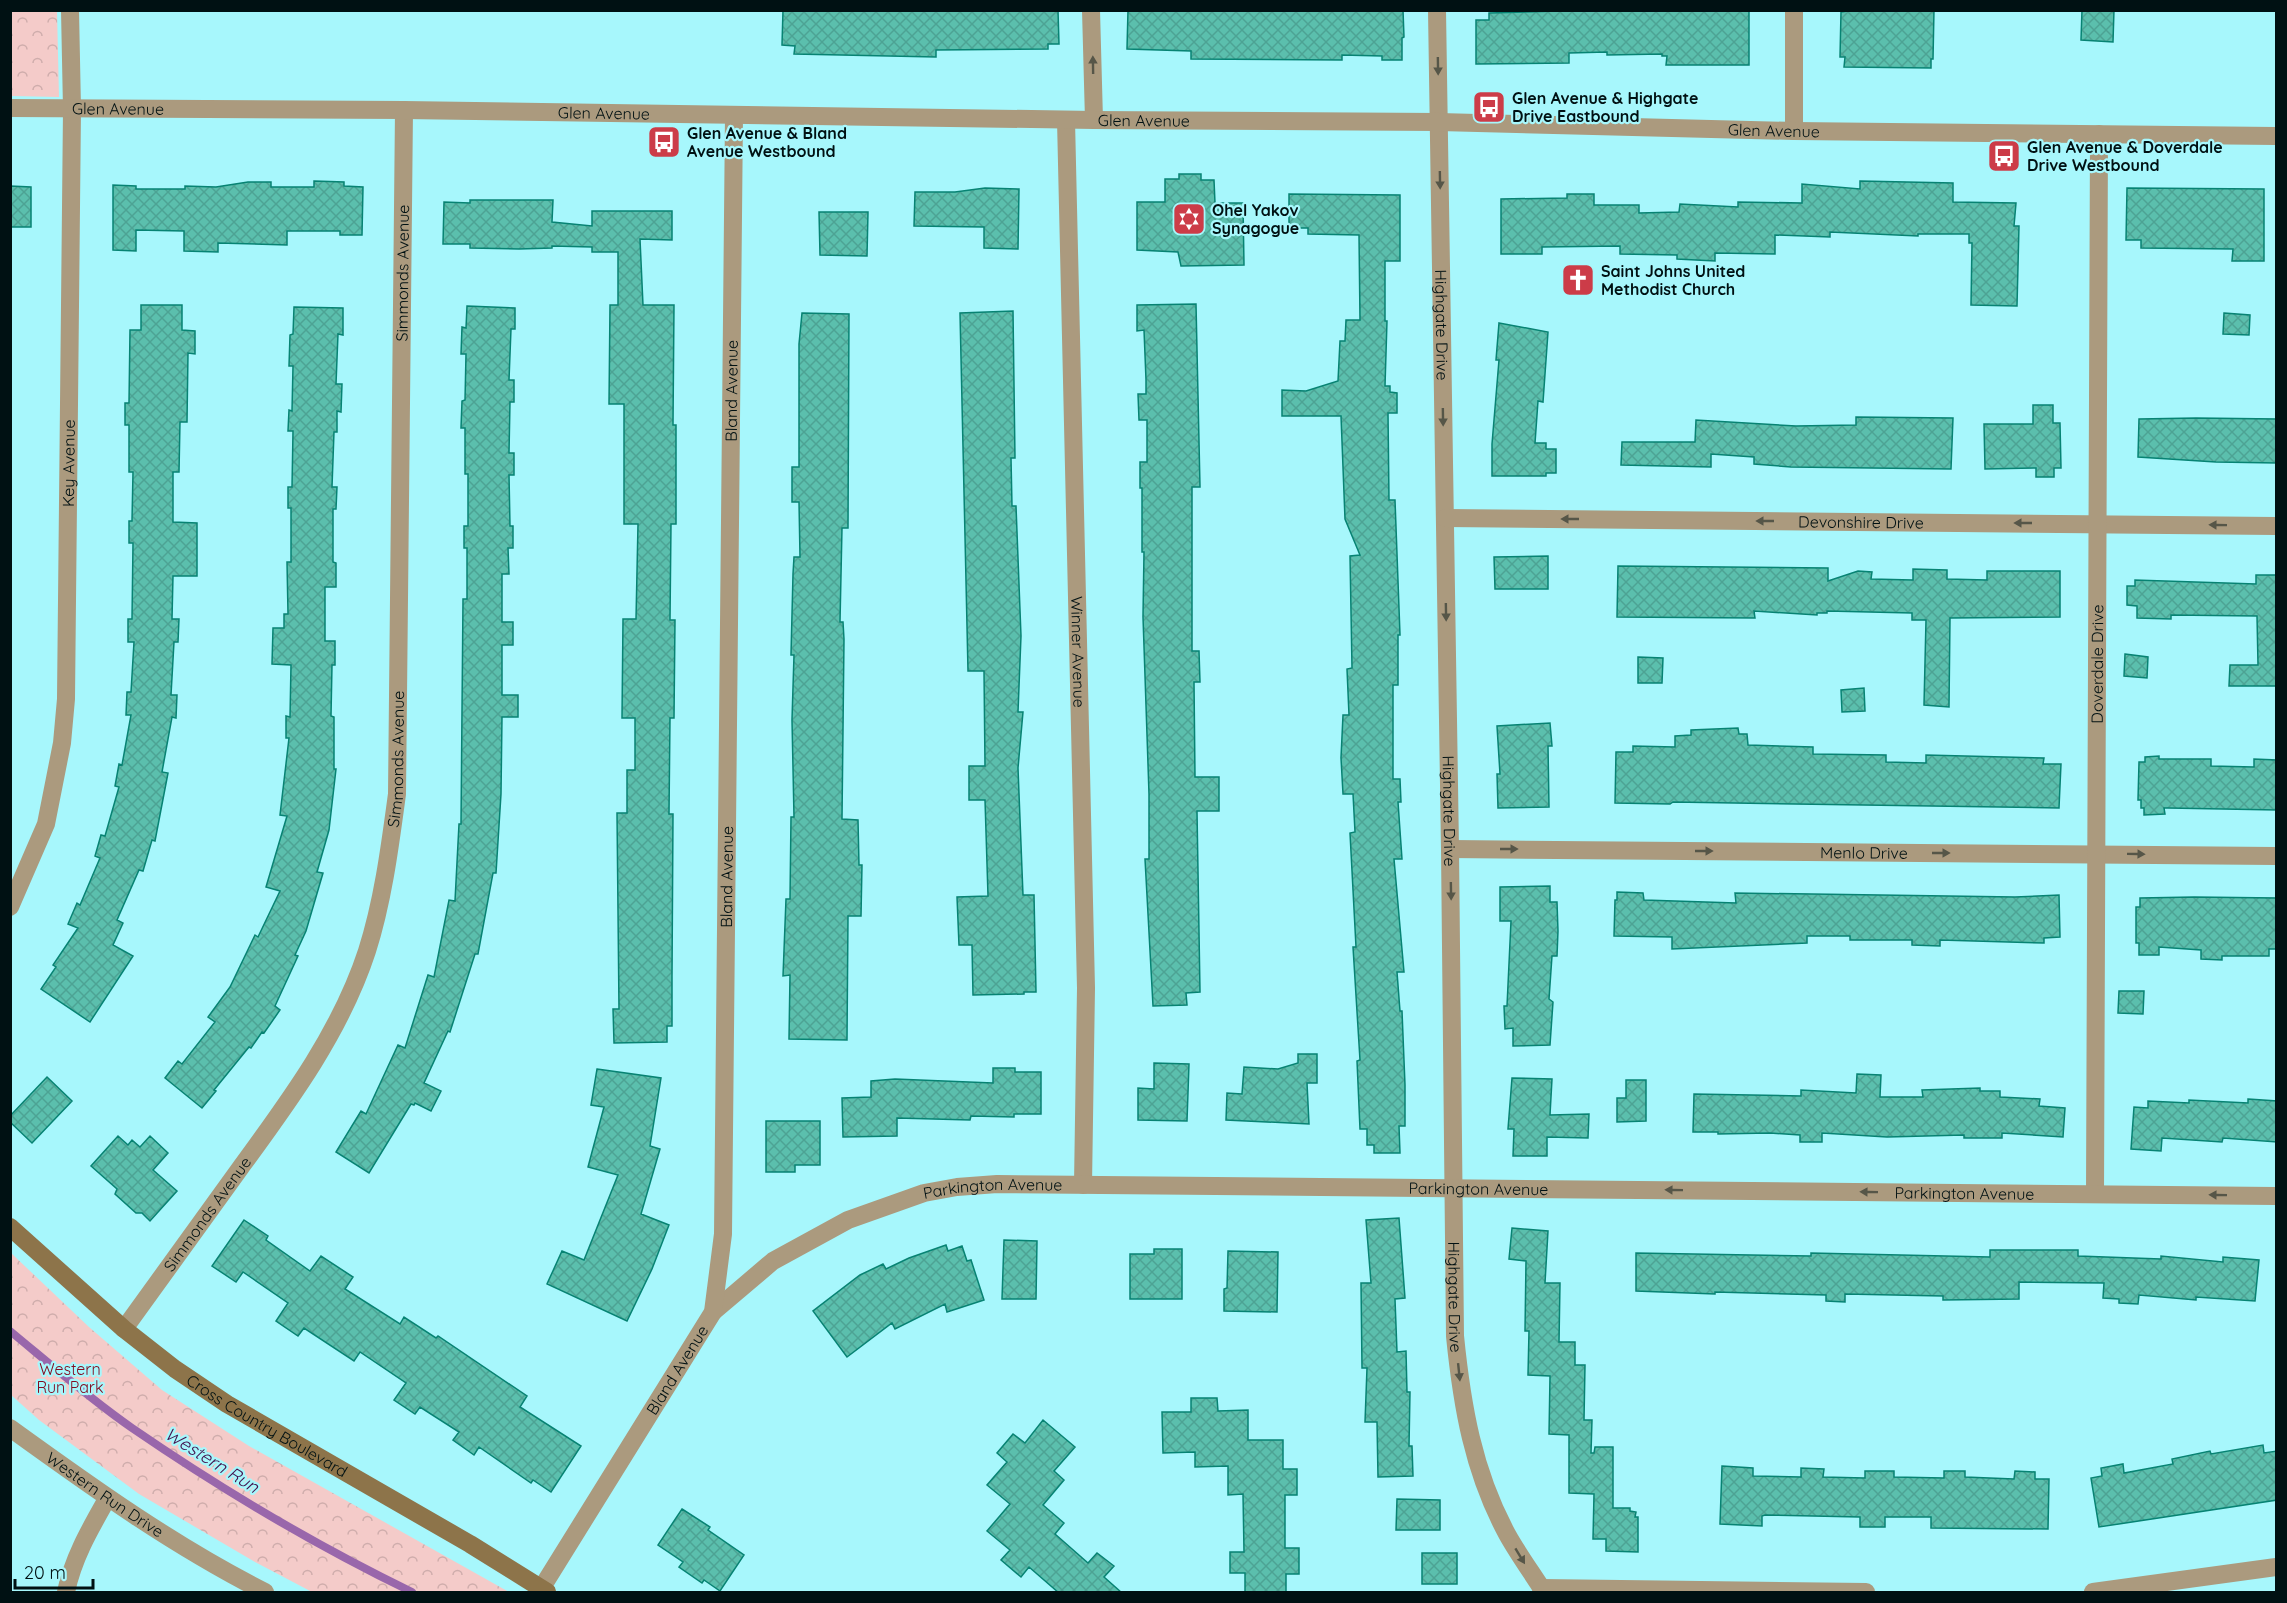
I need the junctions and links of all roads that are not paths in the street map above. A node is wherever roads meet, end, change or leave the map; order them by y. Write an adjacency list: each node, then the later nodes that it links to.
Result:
1 (70, 10): 6 (street, Key Avenue)
2 (1091, 10): 10 (street, one-way to 2)
3 (1437, 10): 11 (street, Highgate Drive, one-way to 11)
4 (1794, 10): 12 (street)
5 (10, 108): 6 (street, Glen Avenue)
6 (72, 109): 7 (street, Glen Avenue); 21 (street, Key Avenue)
7 (404, 110): 8 (street, Glen Avenue); 28 (street, Simmonds Avenue)
8 (734, 115): 9 (street, Glen Avenue); 27 (street, Bland Avenue)
9 (1066, 120): 10 (street, Glen Avenue); 22 (street, Winner Avenue)
10 (1094, 120): 11 (street, Glen Avenue)
11 (1439, 122): 12 (street, Glen Avenue); 15 (street, Highgate Drive, one-way to 15)
12 (1794, 131): 13 (street, Glen Avenue)
13 (2099, 134): 14 (street, Glen Avenue); 16 (street, Doverdale Drive)
14 (2277, 136)
15 (1445, 518): 16 (street, Devonshire Drive, one-way to 15); 18 (street, Highgate Drive, one-way to 18)
16 (2097, 524): 17 (street, Devonshire Drive, one-way to 16); 19 (street, Doverdale Drive)
17 (2277, 526)
18 (1450, 849): 19 (street, Menlo Drive, one-way to 19); 23 (street, Highgate Drive, one-way to 23)
19 (2097, 854): 20 (street, Menlo Drive, one-way to 20); 24 (street, Doverdale Drive)
20 (2277, 856)
21 (10, 907)
22 (1083, 1185): 23 (street, Parkington Avenue); 27 (street, Parkington Avenue)
23 (1454, 1188): 24 (street, Parkington Avenue, one-way to 23); 32 (street, Highgate Drive, one-way to 32)
24 (2095, 1194): 25 (street, Parkington Avenue, one-way to 24)
25 (2277, 1196)
26 (10, 1227): 28 (main road, Cross Country Boulevard)
27 (713, 1312): 33 (street, Bland Avenue)
28 (124, 1329): 33 (main road, Cross Country Boulevard)
29 (10, 1428): 30 (street, Western Run Drive)
30 (107, 1498): 34 (street); 35 (street, Western Run Drive)
31 (2277, 1567): 37 (street)
32 (1542, 1590): 36 (street)
33 (544, 1591)
34 (66, 1593)
35 (265, 1593)
36 (1866, 1593)
37 (2093, 1593)

